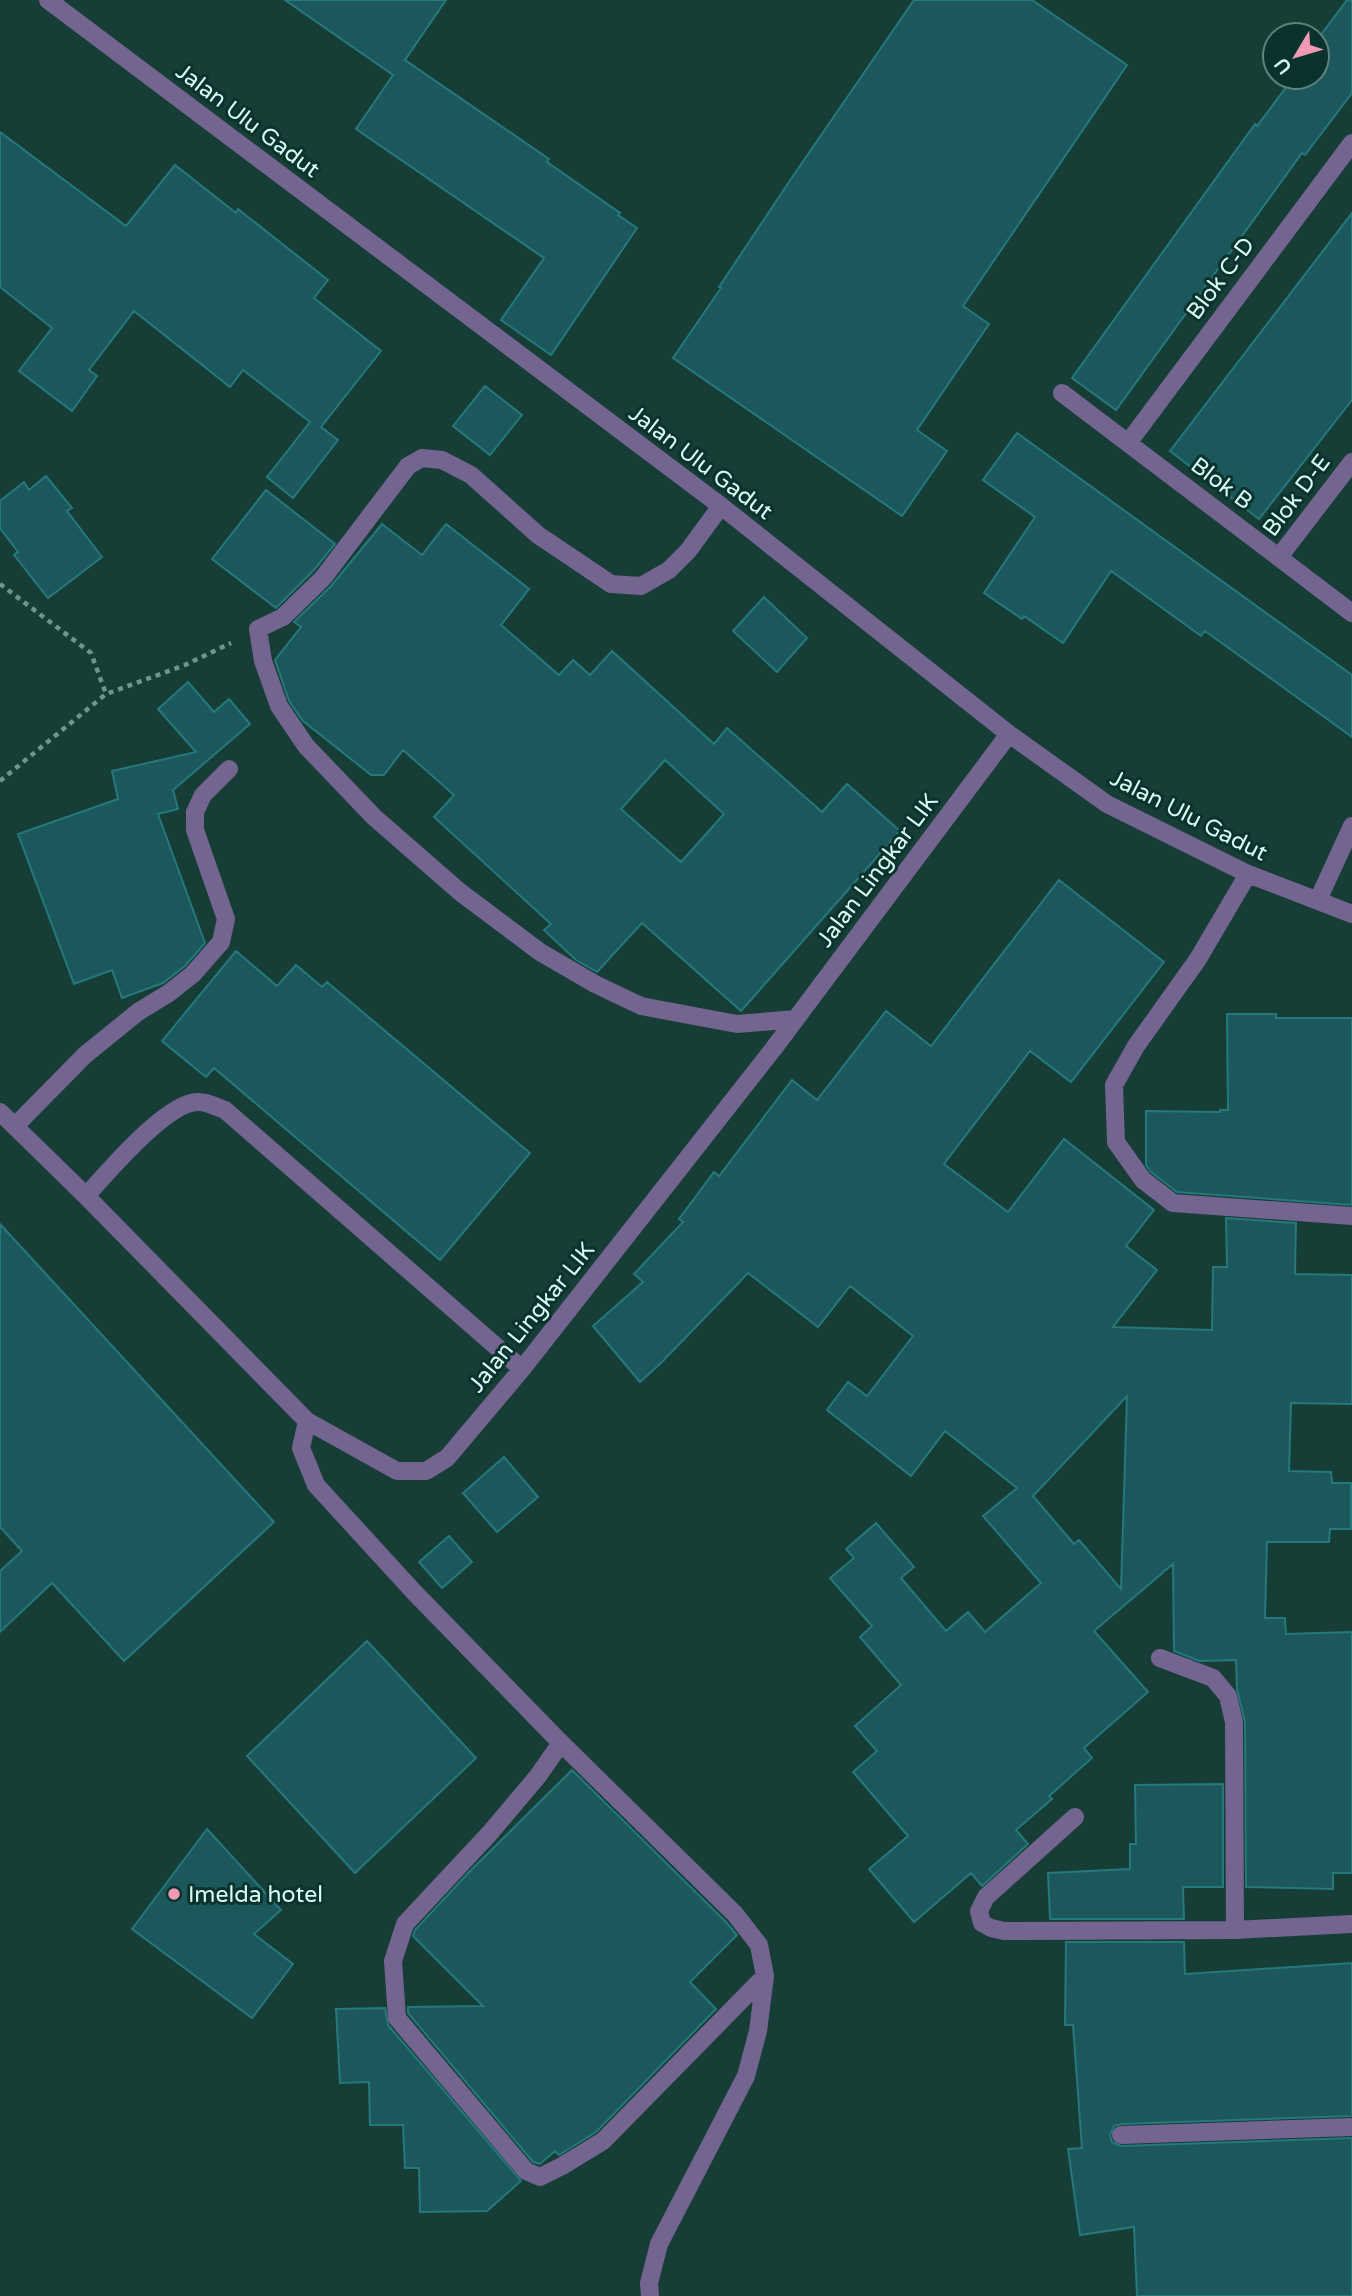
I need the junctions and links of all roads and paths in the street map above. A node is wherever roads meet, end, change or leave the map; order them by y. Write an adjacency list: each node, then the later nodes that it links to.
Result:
1 (48, 0): 6 (street, Jalan Ulu Gadut)
2 (1352, 143): 4 (street, Blok C-D)
3 (1062, 393): 4 (street, Blok B)
4 (1128, 443): 7 (street, Blok B)
5 (1352, 462): 7 (street, Blok D-E)
6 (720, 506): 10 (street); 12 (street, Jalan Ulu Gadut)
7 (1279, 557): 9 (street, Blok B)
8 (0, 584): 11 (path)
9 (1352, 613)
10 (258, 629): 11 (path); 19 (street)
11 (106, 694): 14 (path)
12 (1009, 734): 16 (street, Jalan Ulu Gadut); 19 (street, Jalan Lingkar LIK)
13 (229, 769): 21 (street)
14 (0, 781)
15 (1352, 826): 17 (street)
16 (1248, 874): 17 (street, Jalan Ulu Gadut); 23 (street)
17 (1318, 900): 18 (street, Jalan Ulu Gadut)
18 (1352, 914)
19 (796, 1019): 24 (street, Jalan Lingkar LIK)
20 (0, 1112): 21 (street, Jalan Lingkar LIK)
21 (15, 1126): 22 (street, Jalan Lingkar LIK)
22 (86, 1196): 24 (street); 25 (street, Jalan Lingkar LIK)
23 (1352, 1216)
24 (522, 1369): 25 (street, Jalan Lingkar LIK)
25 (307, 1421): 27 (street)
26 (1160, 1658): 30 (street)
27 (561, 1743): 31 (street); 31 (street)
28 (1075, 1817): 30 (street)
29 (1352, 1924): 30 (street)
30 (1235, 1930)
31 (765, 1976): 34 (street)
32 (1352, 2127): 33 (street)
33 (1121, 2135)
34 (650, 2296)

